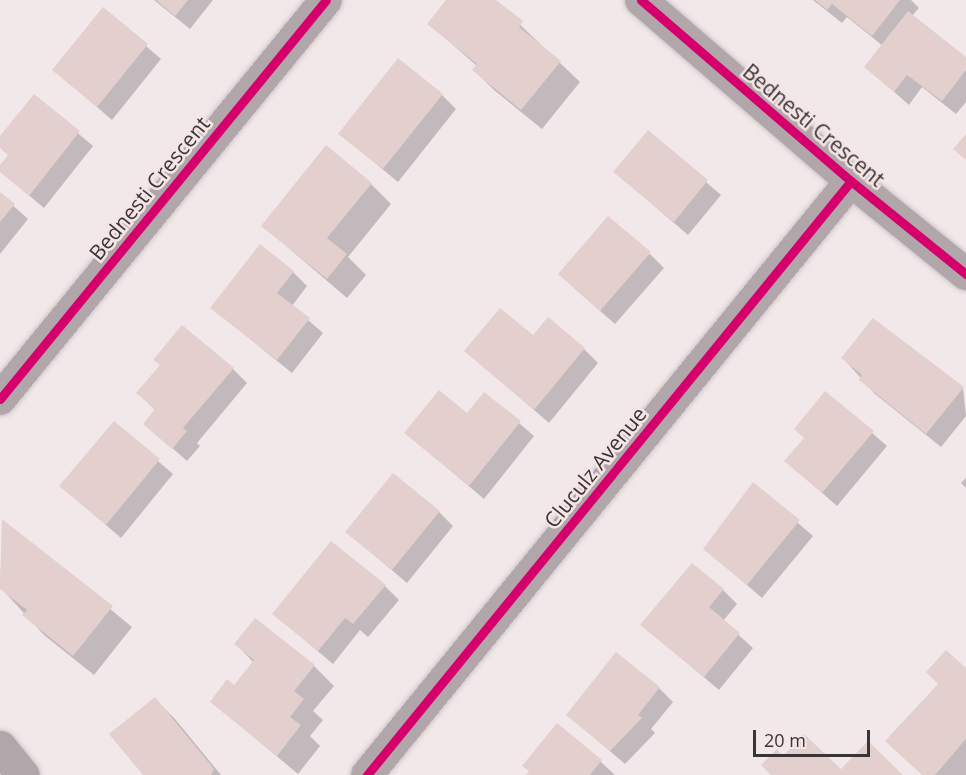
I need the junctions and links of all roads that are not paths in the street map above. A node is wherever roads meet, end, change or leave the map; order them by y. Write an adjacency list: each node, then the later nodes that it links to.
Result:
1 (326, 0): 5 (street, Bednesti Crescent)
2 (641, 0): 3 (street, Bednesti Crescent)
3 (851, 181): 4 (street, Bednesti Crescent); 8 (street, Cluculz Avenue)
4 (966, 274)
5 (0, 399)
6 (0, 747): 7 (main road)
7 (23, 775)
8 (367, 775)

